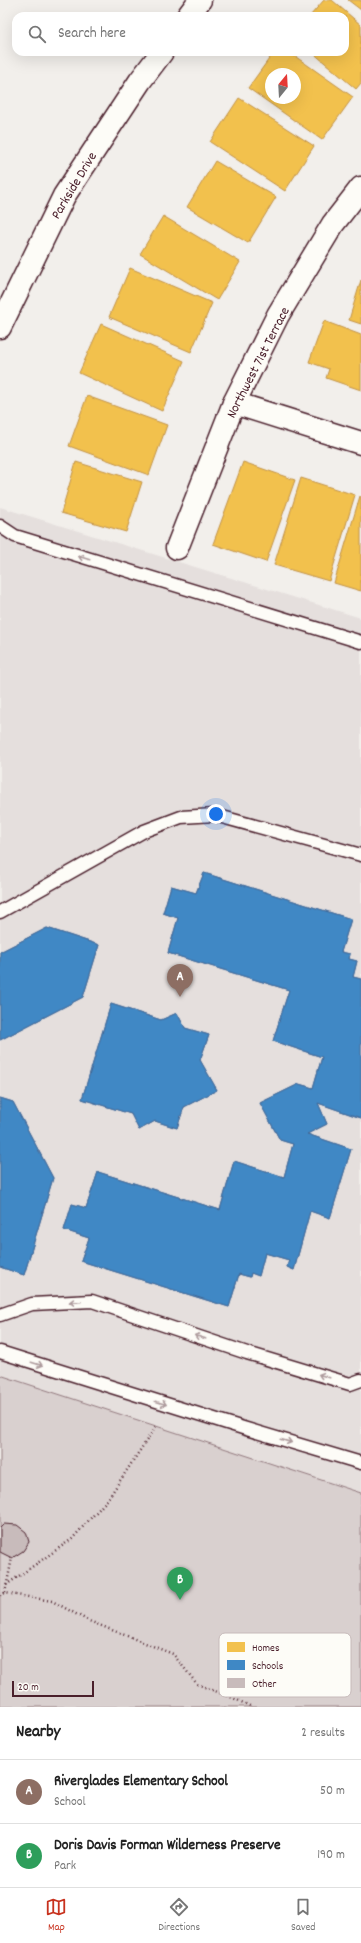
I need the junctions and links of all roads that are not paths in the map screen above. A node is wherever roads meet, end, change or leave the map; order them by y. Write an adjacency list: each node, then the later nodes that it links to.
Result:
1 (200, 0): 2 (street)
2 (191, 12)
3 (159, 56): 5 (street, Parkside Drive)
4 (361, 188): 6 (street, Northwest 71st Terrace)
5 (0, 327)
6 (234, 403): 7 (street); 11 (street, Northwest 71st Terrace)
7 (361, 443)
8 (0, 526): 9 (lane)
9 (15, 536): 10 (lane); 12 (lane, one-way to 9)
10 (0, 538)
11 (177, 548)
12 (361, 642)
13 (361, 855): 14 (lane)
14 (0, 912)
15 (0, 1315): 17 (lane, one-way to 15)
16 (0, 1352): 18 (lane, one-way to 18)
17 (361, 1380)
18 (361, 1463)

